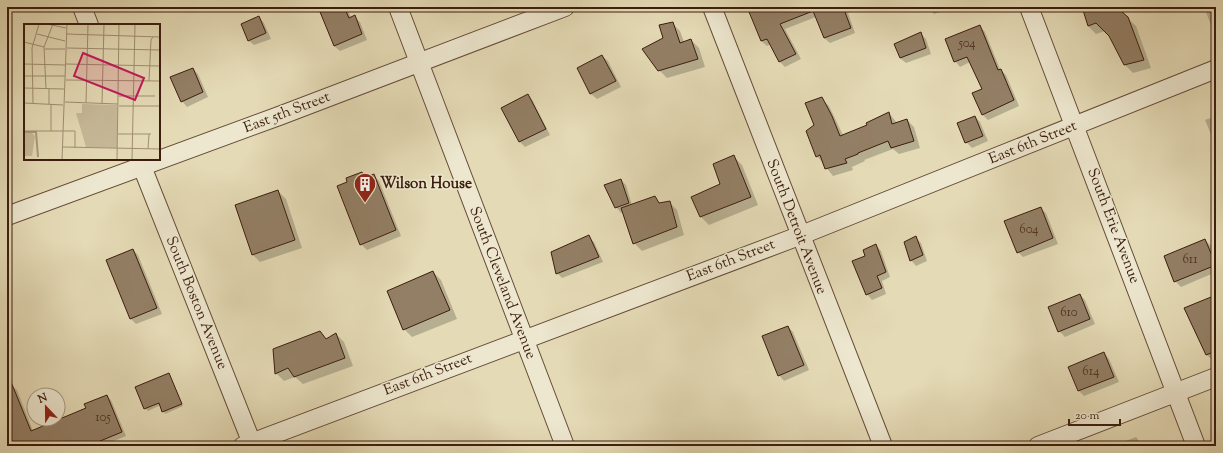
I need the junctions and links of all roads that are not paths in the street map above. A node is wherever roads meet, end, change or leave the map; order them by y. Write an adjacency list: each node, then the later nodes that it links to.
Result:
1 (82, 7): 6 (street)
2 (398, 7): 7 (street, South Cleveland Avenue)
3 (565, 7): 7 (street, East 5th Street)
4 (712, 7): 13 (street, South Detroit Avenue)
5 (1029, 7): 9 (street, South Erie Avenue)
6 (89, 24)
7 (418, 62): 10 (street, East 5th Street); 14 (street, South Cleveland Avenue)
8 (1216, 69): 9 (street, East 6th Street)
9 (1075, 126): 13 (street, East 6th Street); 16 (street, South Erie Avenue)
10 (160, 156)
11 (140, 163): 12 (street, East 5th Street); 17 (street, South Boston Avenue)
12 (7, 216)
13 (799, 236): 14 (street, East 6th Street); 19 (street, South Detroit Avenue)
14 (524, 339): 17 (street, East 6th Street); 18 (street, South Cleveland Avenue)
15 (1216, 377): 16 (street)
16 (1177, 393): 20 (street); 21 (street, South Erie Avenue)
17 (249, 445)
18 (566, 446)
19 (883, 446)
20 (1038, 446)
21 (1196, 446)

